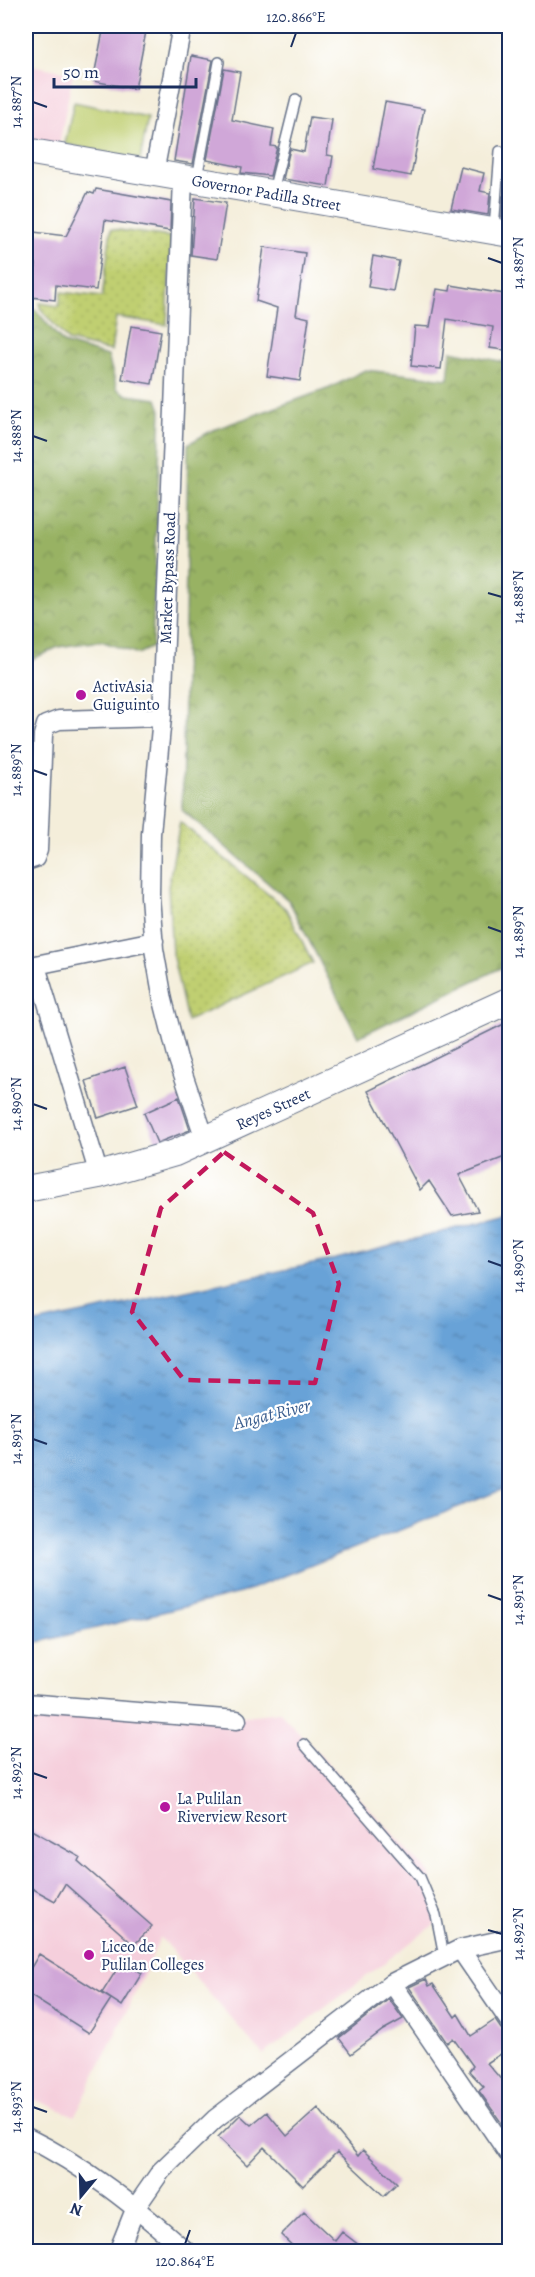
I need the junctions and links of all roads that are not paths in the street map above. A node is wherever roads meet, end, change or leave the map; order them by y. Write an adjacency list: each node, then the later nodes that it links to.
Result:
1 (182, 26): 6 (street)
2 (219, 62): 7 (lane)
3 (296, 99): 8 (lane)
4 (26, 150): 6 (street, Governor Padilla Street)
5 (500, 151): 9 (lane)
6 (154, 173): 7 (street, Governor Padilla Street)
7 (190, 179): 8 (street, Governor Padilla Street); 10 (street, Market Bypass Road)
8 (272, 194): 9 (street, Governor Padilla Street)
9 (502, 232)
10 (162, 717): 11 (street); 12 (street, Market Bypass Road)
11 (26, 861)
12 (153, 941): 13 (street); 15 (street, Market Bypass Road)
13 (31, 966): 16 (street)
14 (510, 1000): 15 (street, Reyes Street)
15 (205, 1139): 16 (street, Reyes Street)
16 (99, 1175): 17 (street, Reyes Street)
17 (26, 1189)
18 (26, 1703): 19 (street)
19 (237, 1720)
20 (304, 1744): 22 (lane)
21 (510, 1938): 22 (street)
22 (452, 1952): 23 (street); 24 (street)
23 (392, 1983): 26 (street); 27 (street)
24 (510, 2022)
25 (26, 2137): 27 (street)
26 (508, 2153)
27 (136, 2207): 28 (street); 29 (street)
28 (118, 2252)
29 (188, 2252)

